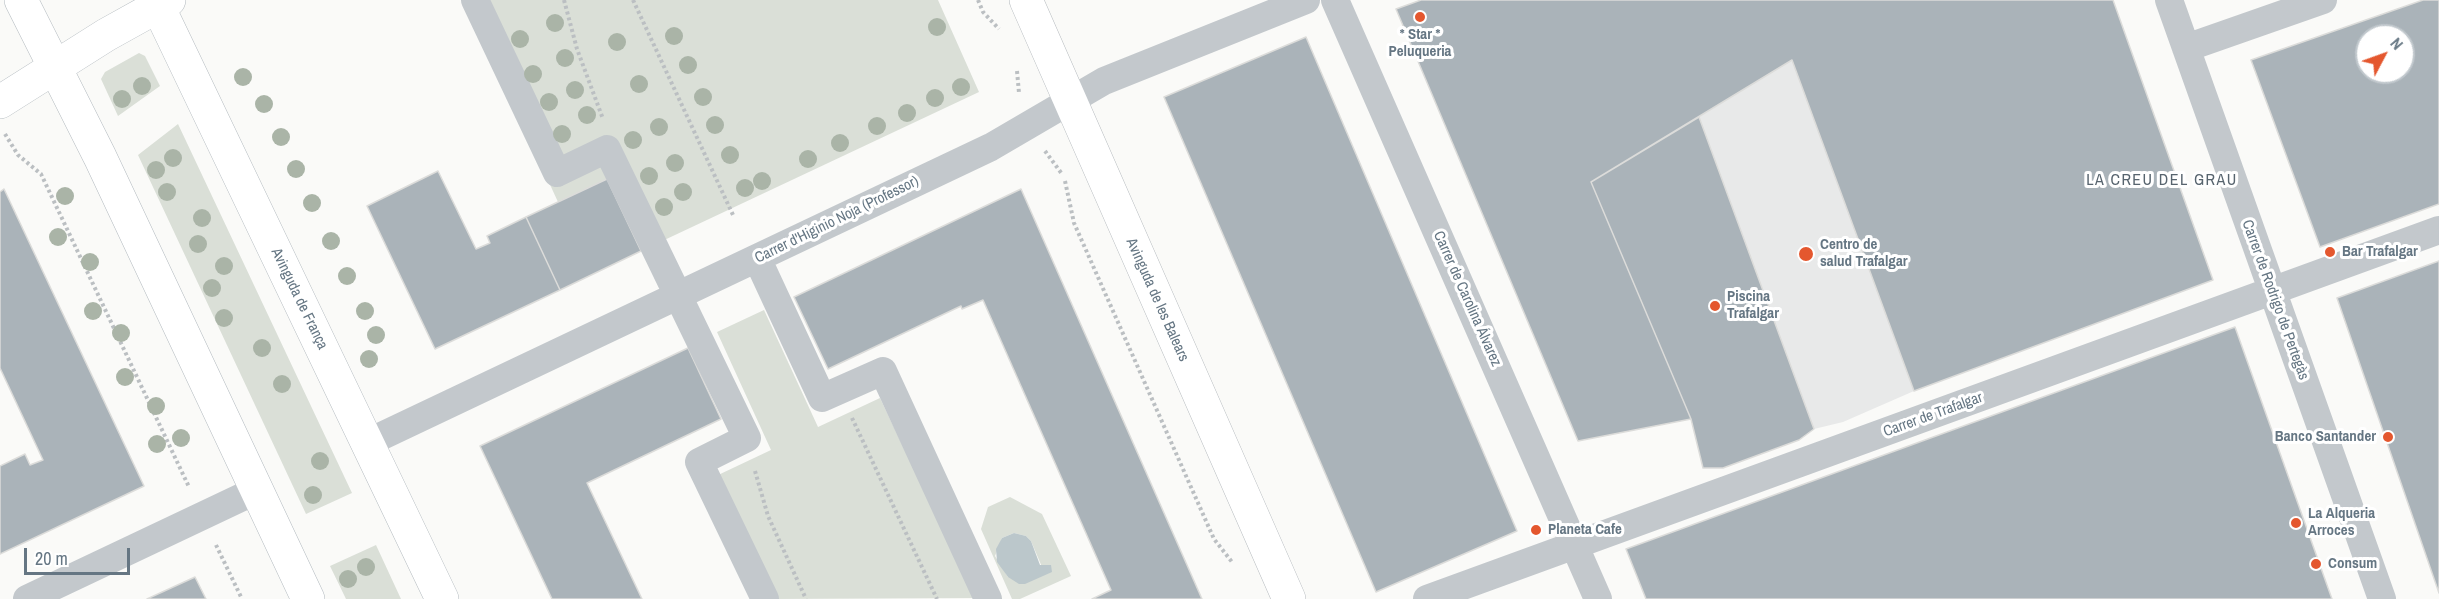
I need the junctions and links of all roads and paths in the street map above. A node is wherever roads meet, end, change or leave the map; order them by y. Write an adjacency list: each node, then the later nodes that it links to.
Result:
1 (475, 0): 20 (street)
2 (564, 0): 20 (path)
3 (633, 0): 21 (path)
4 (978, 0): 12 (path)
5 (1026, 0): 16 (main road, Avinguda de les Balears)
6 (1306, 0): 16 (street, Carrer d'Higinio Noja (Professor))
7 (1335, 0): 32 (street, Carrer de Carolina Álvarez)
8 (2169, 0): 13 (street, Carrer de Rodrigo de Pertegàs)
9 (2323, 0): 13 (street)
10 (160, 2): 14 (main road); 28 (main road, Avinguda de França)
11 (17, 5): 14 (main road)
12 (1006, 36)
13 (2187, 48): 24 (street, Carrer de Rodrigo de Pertegàs)
14 (54, 67): 17 (main road); 29 (main road)
15 (1017, 69): 18 (path)
16 (1069, 100): 18 (street, Carrer d'Higinio Noja (Professor)); 42 (main road, Avinguda de les Balears)
17 (0, 102)
18 (1029, 123): 23 (street, Carrer d'Higinio Noja (Professor)); 33 (path)
19 (12, 148): 30 (path)
20 (607, 149): 25 (street)
21 (732, 215)
22 (2439, 230): 24 (street, Carrer de Trafalgar)
23 (757, 258): 25 (street, Carrer d'Higinio Noja (Professor)); 26 (street)
24 (2272, 291): 32 (street, Carrer de Trafalgar); 45 (street, Carrer de Rodrigo de Pertegàs)
25 (677, 295): 27 (street); 28 (street, Carrer d'Higinio Noja (Professor))
26 (839, 391): 40 (path); 41 (street)
27 (747, 438): 38 (street); 39 (path)
28 (367, 442): 37 (main road, Avinguda de França)
29 (257, 490): 34 (street); 36 (main road)
30 (190, 491)
31 (214, 541): 35 (path)
32 (1575, 545): 43 (street, Carrer de Trafalgar); 44 (street, Carrer de Carolina Álvarez)
33 (1239, 571)
34 (27, 599)
35 (242, 599)
36 (308, 599)
37 (442, 599)
38 (765, 599)
39 (806, 599)
40 (937, 599)
41 (988, 599)
42 (1289, 599)
43 (1427, 599)
44 (1598, 599)
45 (2382, 599)

